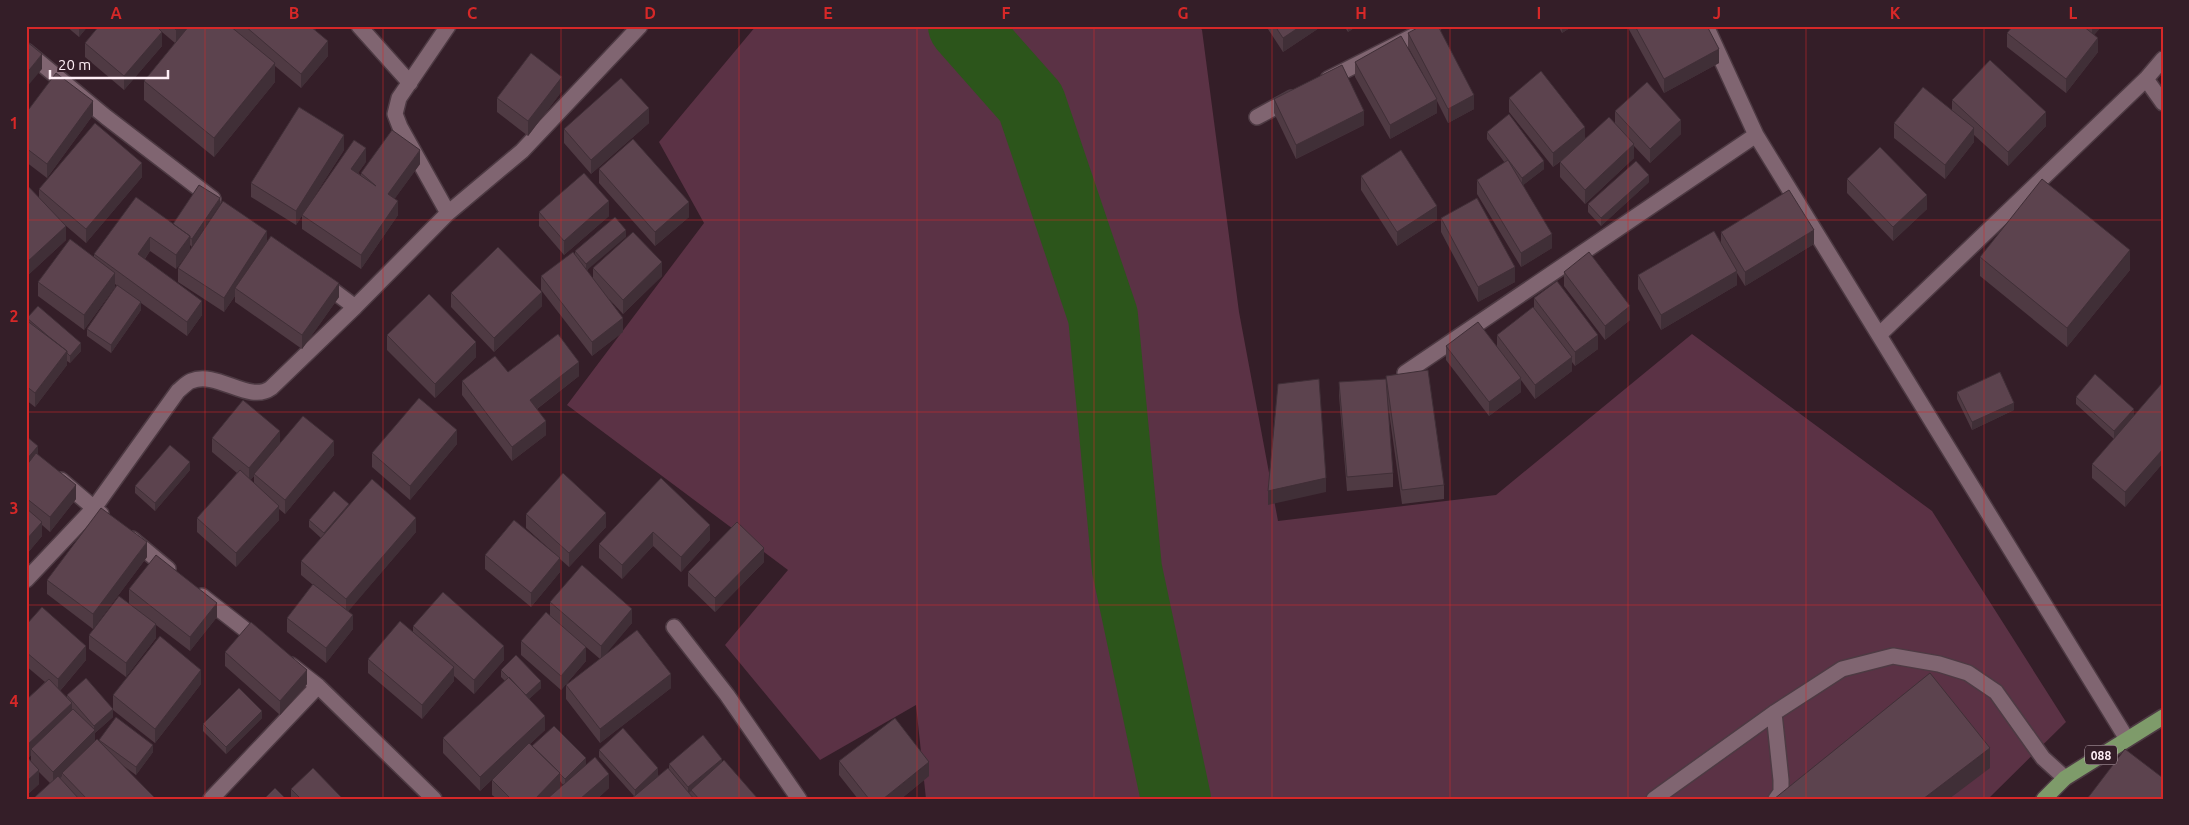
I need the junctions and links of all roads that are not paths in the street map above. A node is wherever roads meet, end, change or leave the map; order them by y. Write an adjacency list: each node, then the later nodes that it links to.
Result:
1 (359, 26): 9 (street)
2 (448, 26): 9 (street)
3 (640, 26): 16 (street)
4 (1433, 26): 11 (street)
5 (1706, 26): 12 (street)
6 (26, 51): 15 (street)
7 (2163, 59): 8 (street)
8 (2146, 80): 10 (street); 13 (street)
9 (410, 83): 16 (street)
10 (2163, 103)
11 (1257, 117)
12 (1756, 135): 19 (street); 20 (street)
13 (2037, 184): 14 (street); 19 (street)
14 (2052, 196)
15 (223, 206)
16 (448, 213): 18 (street)
17 (308, 272): 18 (street)
18 (355, 308): 22 (street)
19 (1880, 334): 28 (street)
20 (1405, 373)
21 (49, 469): 22 (street)
22 (94, 508): 23 (street); 25 (street)
23 (26, 580)
24 (674, 627): 33 (street)
25 (318, 686): 31 (street); 32 (street)
26 (1774, 713): 29 (street); 34 (street); 35 (street)
27 (2163, 717): 28 (main road, 088)
28 (2127, 739): 29 (main road, 088)
29 (2065, 778): 30 (main road, 088)
30 (2046, 798)
31 (212, 799)
32 (434, 799)
33 (799, 799)
34 (1654, 799)
35 (1776, 799)

